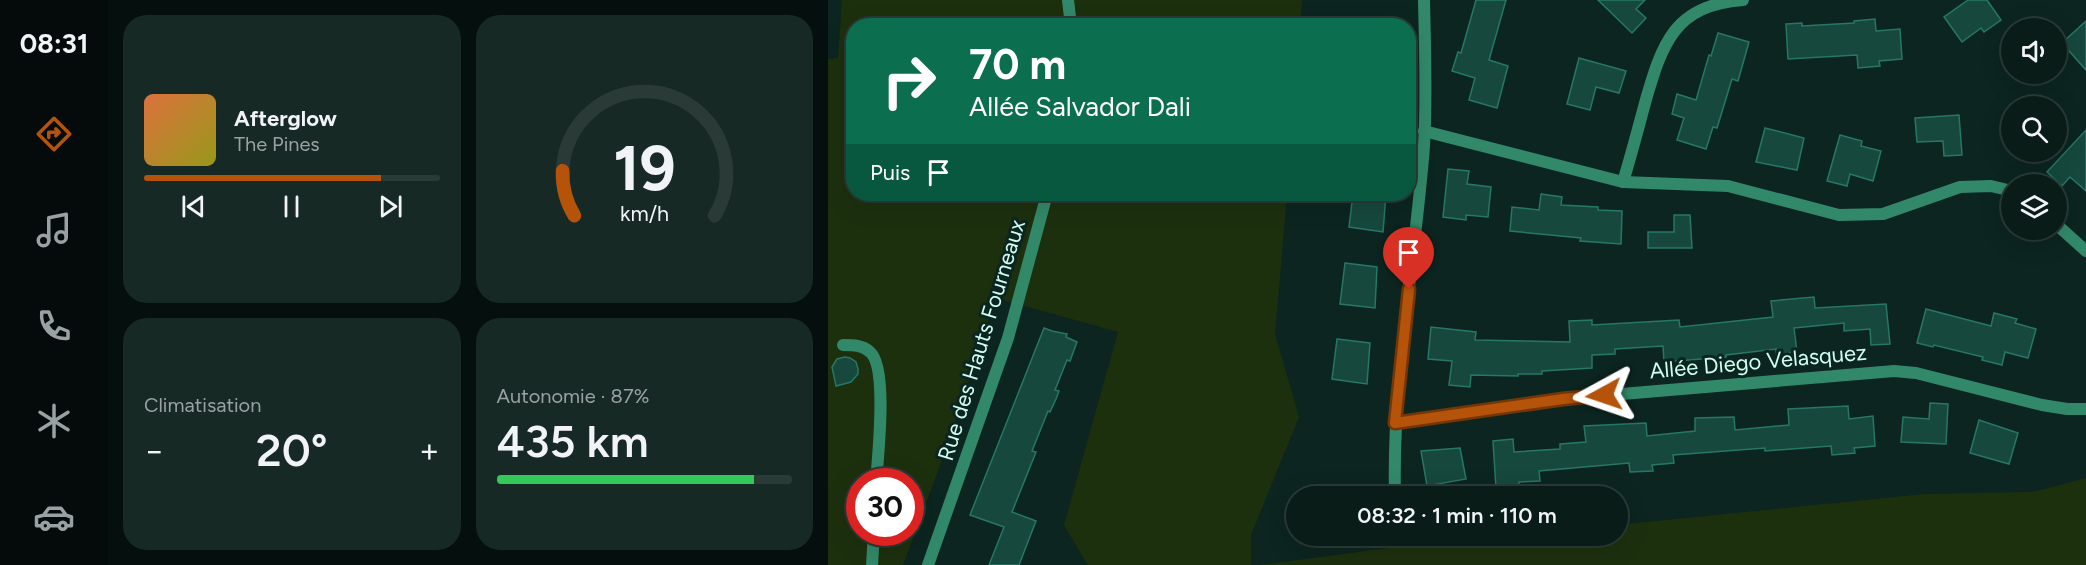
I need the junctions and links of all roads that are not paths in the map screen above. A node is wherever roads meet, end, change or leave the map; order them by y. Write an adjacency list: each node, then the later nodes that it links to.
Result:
1 (1068, 0): 4 (street)
2 (1424, 0): 5 (street)
3 (1743, 0): 6 (street)
4 (1070, 18)
5 (1424, 131): 6 (street); 13 (street)
6 (1623, 182): 7 (street)
7 (2001, 188)
8 (1045, 201): 18 (street, Rue des Hauts Fourneaux)
9 (2067, 234): 10 (street)
10 (2086, 251)
11 (843, 345): 14 (street)
12 (2086, 409): 13 (street, Allée Diego Velasquez)
13 (1395, 423): 15 (street)
14 (877, 468)
15 (1395, 486)
16 (873, 546): 17 (street)
17 (872, 565)
18 (928, 565)

